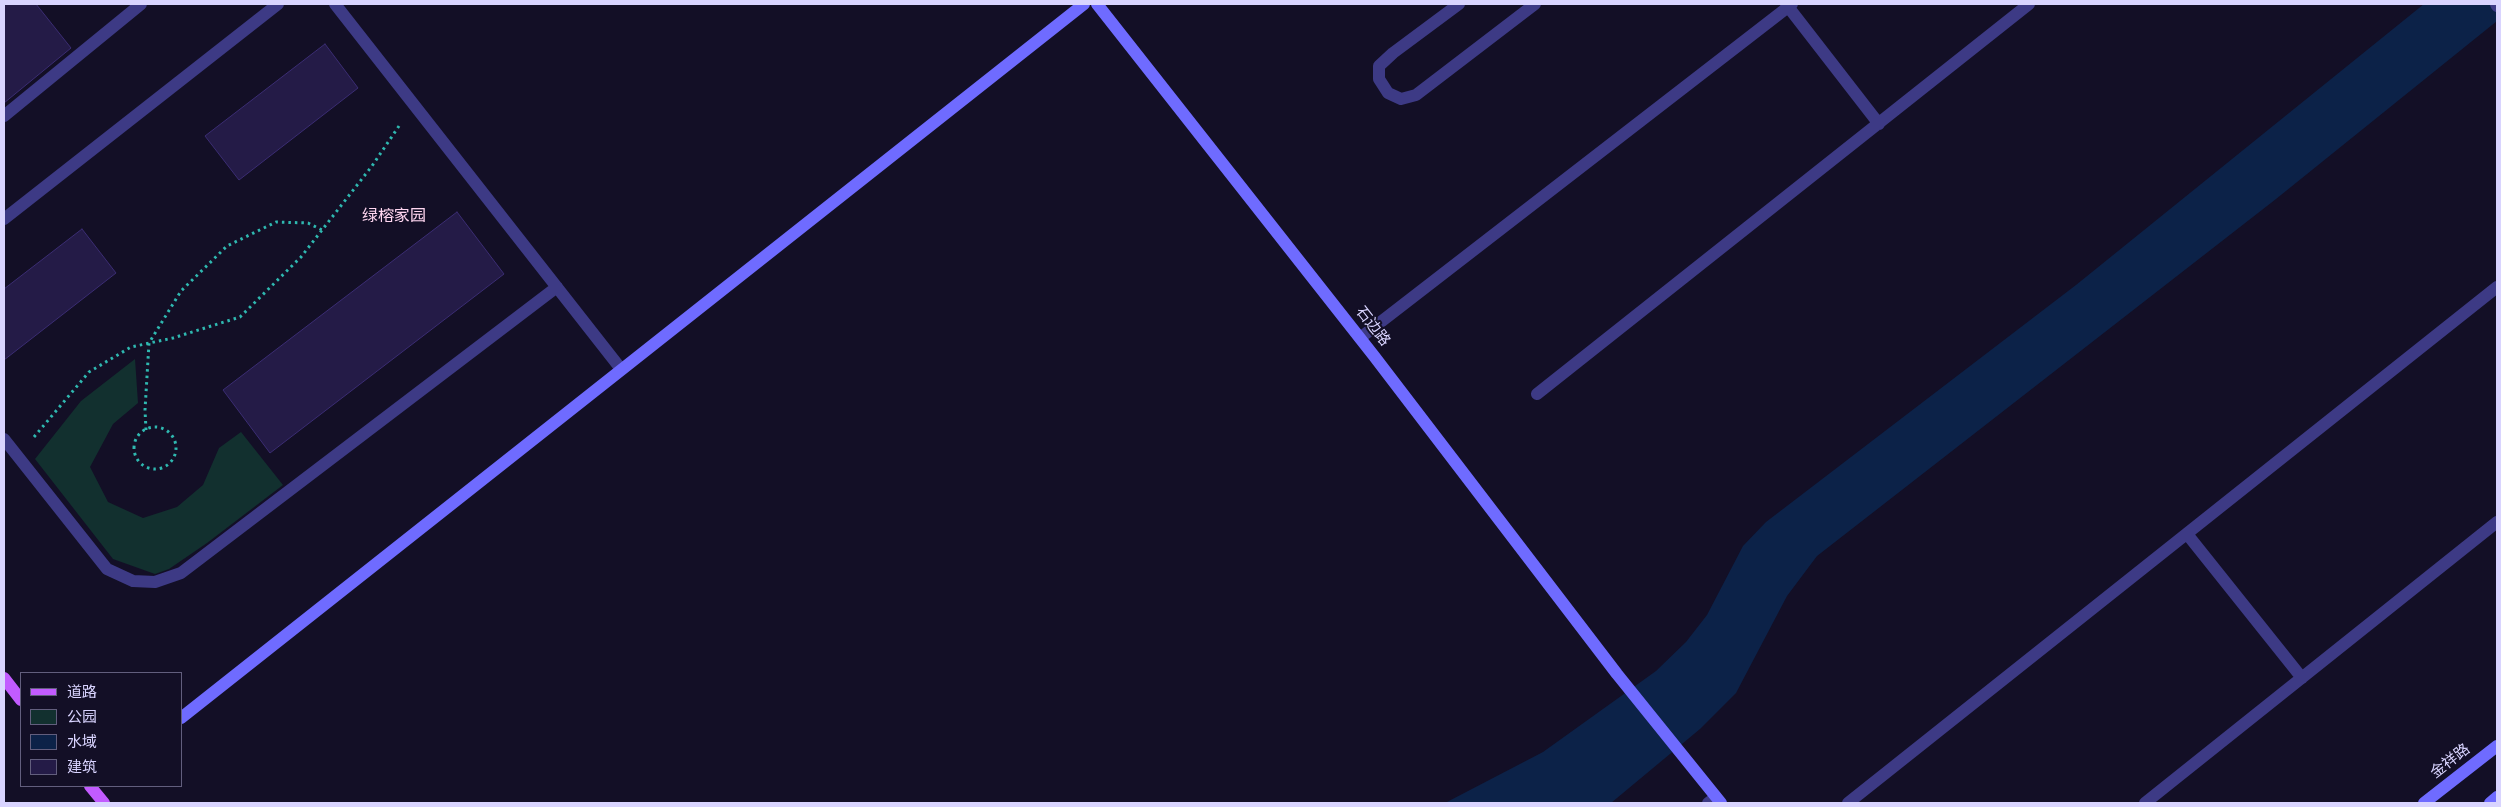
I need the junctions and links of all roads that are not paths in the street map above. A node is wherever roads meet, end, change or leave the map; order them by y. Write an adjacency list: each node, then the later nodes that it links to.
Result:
1 (141, 4): 10 (lane)
2 (278, 4): 12 (lane)
3 (335, 4): 13 (lane)
4 (1084, 4): 16 (street)
5 (1097, 4): 15 (street, 石边路)
6 (1459, 4): 7 (lane)
7 (1535, 4)
8 (2029, 4): 11 (lane)
9 (1788, 5): 11 (lane); 15 (lane)
10 (4, 116)
11 (1878, 124): 17 (lane)
12 (4, 219)
13 (557, 287): 16 (lane); 18 (lane)
14 (2497, 287): 20 (lane)
15 (1360, 338): 28 (street, 石边路)
16 (621, 370): 24 (street)
17 (1537, 394)
18 (4, 439)
19 (2497, 522): 22 (lane)
20 (2187, 534): 22 (lane); 30 (lane)
21 (4, 678): 23 (main road)
22 (2302, 678): 31 (lane)
23 (20, 699)
24 (182, 717)
25 (2497, 746): 32 (street, 金祥路)
26 (93, 787): 29 (main road)
27 (2497, 797): 33 (street)
28 (1715, 801)
29 (104, 803)
30 (1848, 803)
31 (2146, 803)
32 (2424, 803)
33 (2490, 803)

